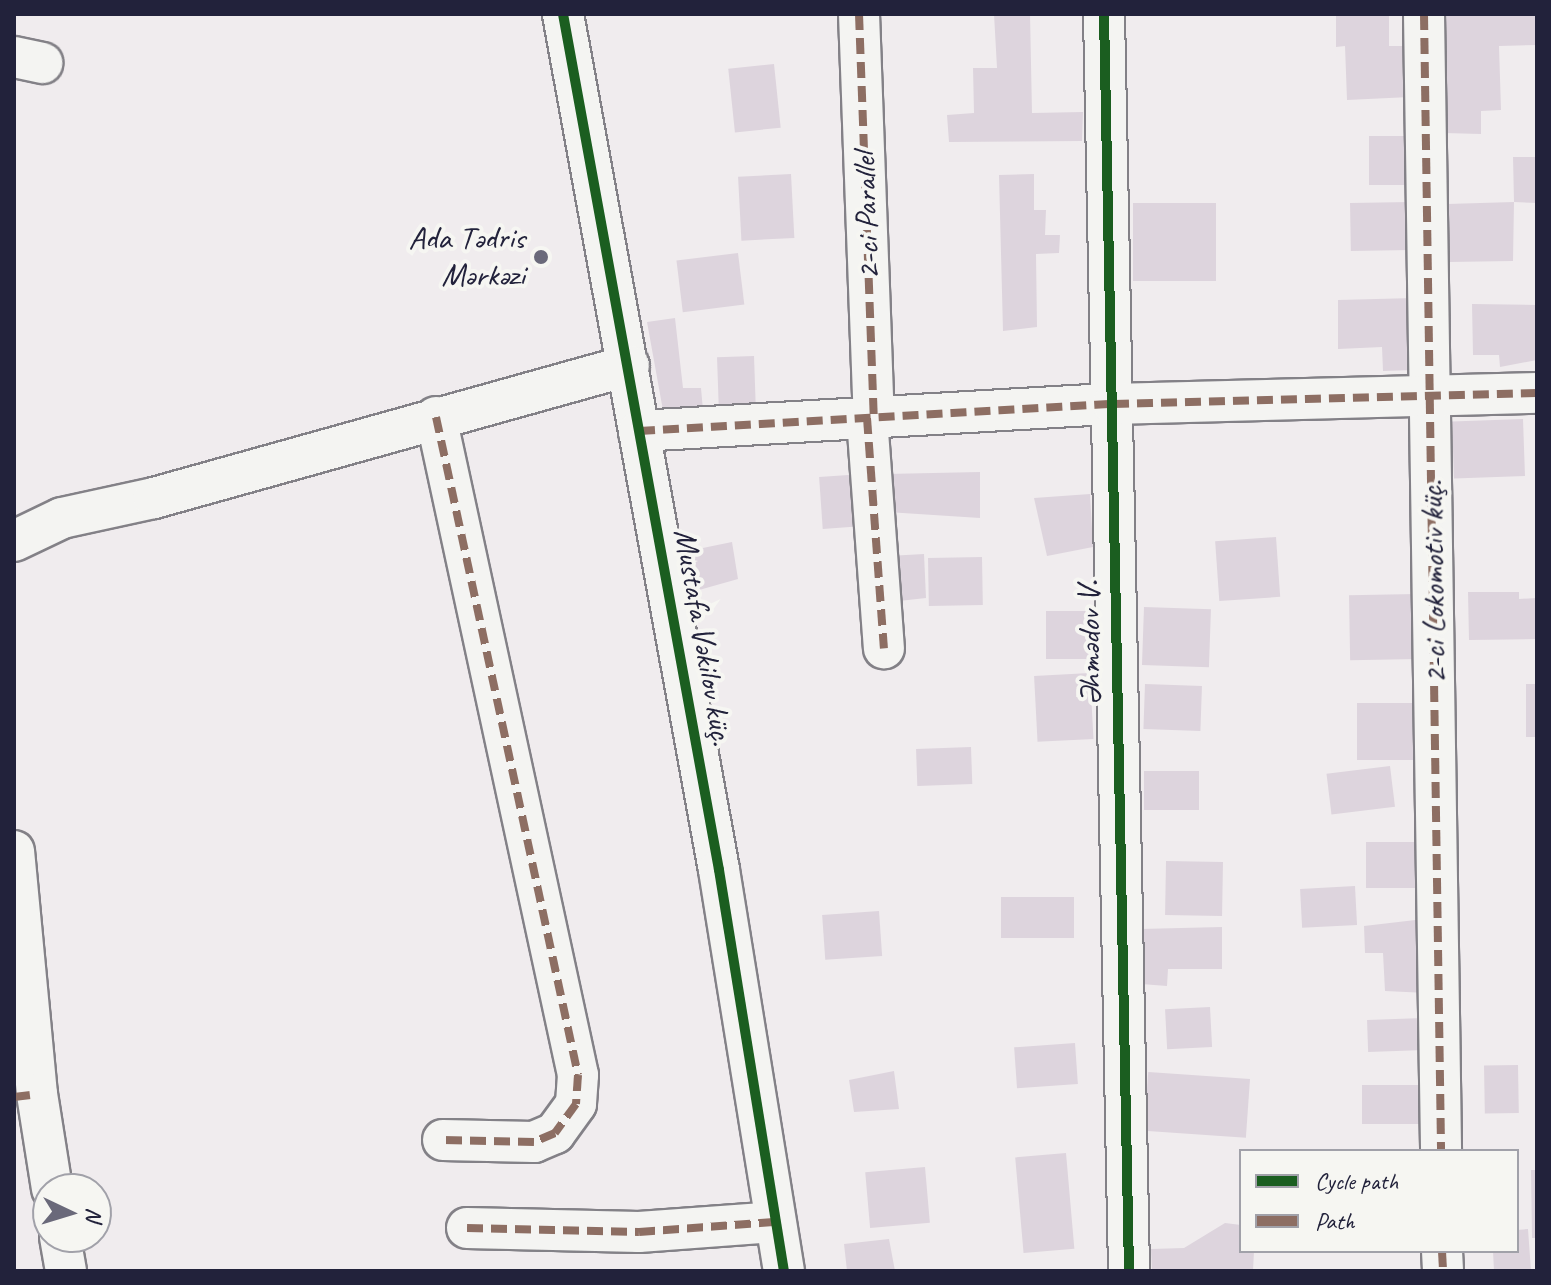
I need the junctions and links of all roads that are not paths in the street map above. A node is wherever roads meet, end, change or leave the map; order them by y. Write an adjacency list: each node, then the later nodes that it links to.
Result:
1 (563, 14): 5 (street, Mustafa Vəkilov küç.)
2 (859, 14): 10 (street, 2-ci Parallel)
3 (1104, 14): 8 (street, Əhmədov V.)
4 (1424, 14): 7 (street, 2-ci Lokomotiv küç.)
5 (629, 365): 9 (street); 11 (street, Mustafa Vəkilov küç.)
6 (1537, 393): 7 (street)
7 (1432, 396): 8 (street); 17 (street, 2-ci Lokomotiv küç.)
8 (1113, 404): 10 (street); 22 (street, Əhmədov V.)
9 (436, 417): 12 (street); 16 (street)
10 (871, 418): 11 (street); 13 (street, 2-ci Parallel)
11 (639, 431): 19 (street, Mustafa Vəkilov küç.)
12 (14, 541)
13 (884, 648)
14 (14, 851): 15 (street)
15 (25, 1095): 18 (street)
16 (443, 1140)
17 (1441, 1149)
18 (47, 1173)
19 (774, 1222): 20 (street); 21 (street, Mustafa Vəkilov küç.)
20 (467, 1228)
21 (784, 1271)
22 (1129, 1271)

